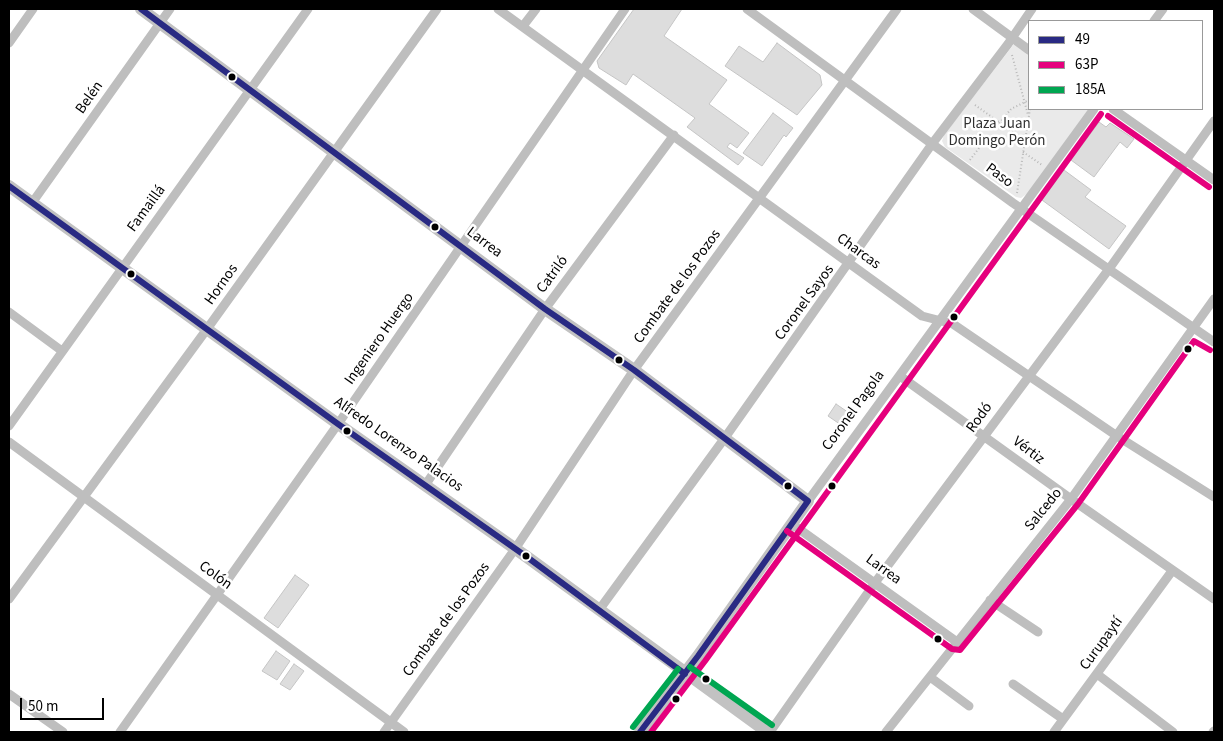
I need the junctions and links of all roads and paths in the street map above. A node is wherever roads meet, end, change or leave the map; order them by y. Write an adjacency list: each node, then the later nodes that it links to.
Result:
1 (32, 9): 18 (street)
2 (141, 9): 15 (street, Larrea)
3 (170, 9): 15 (street, Belén)
4 (308, 9): 22 (street, Famaillá)
5 (437, 9): 37 (street, Hornos)
6 (498, 9): 16 (street, Charcas)
7 (536, 9): 16 (street)
8 (625, 9): 20 (street, Ingeniero Huergo)
9 (747, 9): 21 (street, Paso)
10 (897, 9): 21 (street, Combate de los Pozos)
11 (973, 9): 17 (street)
12 (1032, 9): 17 (street, Coronel Sayos)
13 (1162, 9): 14 (street)
14 (1155, 20)
15 (160, 23): 22 (street, Larrea); 46 (street, Belén)
16 (523, 26): 20 (street, Charcas)
17 (1011, 42): 19 (street); 25 (path); 35 (street, Coronel Sayos)
18 (9, 43)
19 (1028, 50)
20 (584, 70): 33 (street, Charcas); 48 (street, Ingeniero Huergo)
21 (844, 79): 35 (street, Paso); 44 (street, Combate de los Pozos)
22 (251, 90): 37 (street, Larrea); 50 (street, Famaillá)
23 (969, 100): 31 (path)
24 (1028, 100): 25 (path)
25 (1025, 102): 29 (path); 31 (path)
26 (1030, 110): 29 (path)
27 (1093, 110): 47 (street, Coronel Pagola)
28 (1114, 110): 39 (street)
29 (1029, 118): 34 (path)
30 (1214, 121): 39 (street, Rodó)
31 (999, 122): 32 (path); 34 (path)
32 (997, 126)
33 (674, 134): 44 (street, Charcas); 53 (street, Catriló)
34 (1025, 140): 38 (path)
35 (932, 144): 47 (street, Paso); 49 (street, Coronel Sayos)
36 (979, 148): 40 (path)
37 (334, 150): 48 (street, Larrea); 56 (street, Hornos)
38 (1023, 152): 41 (path); 45 (path)
39 (1187, 160): 42 (street); 51 (street, Rodó)
40 (967, 163)
41 (1046, 168)
42 (1214, 180)
43 (9, 186): 46 (street, Alfredo Lorenzo Palacios)
44 (761, 197): 49 (street, Charcas); 60 (street, Combate de los Pozos)
45 (1016, 197)
46 (32, 203): 50 (street, Alfredo Lorenzo Palacios)
47 (1022, 209): 51 (street, Paso); 55 (street, Coronel Pagola)
48 (460, 246): 53 (street, Larrea); 63 (street, Ingeniero Huergo)
49 (850, 263): 55 (street, Charcas); 67 (street, Coronel Sayos)
50 (120, 267): 56 (street, Alfredo Lorenzo Palacios); 59 (street, Famaillá)
51 (1109, 269): 57 (street, Paso); 62 (street, Rodó)
52 (1214, 299): 57 (street, Salcedo)
53 (545, 309): 60 (street, Larrea); 69 (street, Catriló)
54 (9, 312): 59 (street)
55 (939, 321): 61 (street, Coronel Pagola); 62 (street, Charcas)
56 (207, 329): 63 (street, Alfredo Lorenzo Palacios); 70 (street, Hornos)
57 (1192, 329): 58 (street, Paso); 66 (street, Salcedo)
58 (1214, 342)
59 (62, 351): 64 (street, Famaillá)
60 (634, 370): 67 (street, Larrea); 75 (street, Combate de los Pozos)
61 (900, 376): 65 (street, Vértiz); 73 (street, Coronel Pagola)
62 (1028, 376): 65 (street, Rodó); 66 (street, Charcas)
63 (338, 424): 69 (street, Alfredo Lorenzo Palacios); 78 (street, Ingeniero Huergo)
64 (9, 426)
65 (984, 436): 72 (street, Vértiz); 77 (street, Rodó)
66 (1117, 436): 71 (street, Charcas); 72 (street, Salcedo)
67 (724, 439): 73 (street, Larrea); 82 (street, Coronel Sayos)
68 (9, 442): 70 (street, Colón)
69 (426, 484): 75 (street, Alfredo Lorenzo Palacios)
70 (83, 497): 78 (street, Colón); 79 (street, Hornos)
71 (1214, 497)
72 (1071, 499): 76 (street, Vértiz); 81 (street, Salcedo)
73 (808, 501): 74 (street, Coronel Pagola)
74 (792, 524): 77 (street, Larrea); 85 (street, Coronel Pagola)
75 (515, 548): 82 (street, Alfredo Lorenzo Palacios); 92 (street, Combate de los Pozos)
76 (1172, 571): 80 (street, Vértiz); 86 (street, Curupaytí)
77 (874, 584): 84 (street, Larrea); 98 (street, Rodó)
78 (218, 594): 92 (street, Colón); 94 (street, Ingeniero Huergo)
79 (9, 599)
80 (1214, 599)
81 (990, 600): 83 (street); 84 (street, Salcedo)
82 (599, 610): 85 (street, Alfredo Lorenzo Palacios)
83 (1038, 632)
84 (957, 642): 87 (street, Salcedo)
85 (685, 674): 97 (street, Coronel Pagola); 98 (street, Alfredo Lorenzo Palacios)
86 (1097, 674): 91 (street, Curupaytí); 101 (street)
87 (930, 677): 90 (street); 99 (street, Salcedo)
88 (1013, 684): 91 (street)
89 (9, 694): 93 (street)
90 (969, 706)
91 (1063, 719): 100 (street, Curupaytí)
92 (391, 722): 95 (street, Combate de los Pozos); 96 (street, Colón)
93 (63, 732)
94 (120, 732)
95 (384, 732)
96 (404, 732)
97 (640, 732)
98 (768, 732)
99 (886, 732)
100 (1054, 732)
101 (1173, 732)

